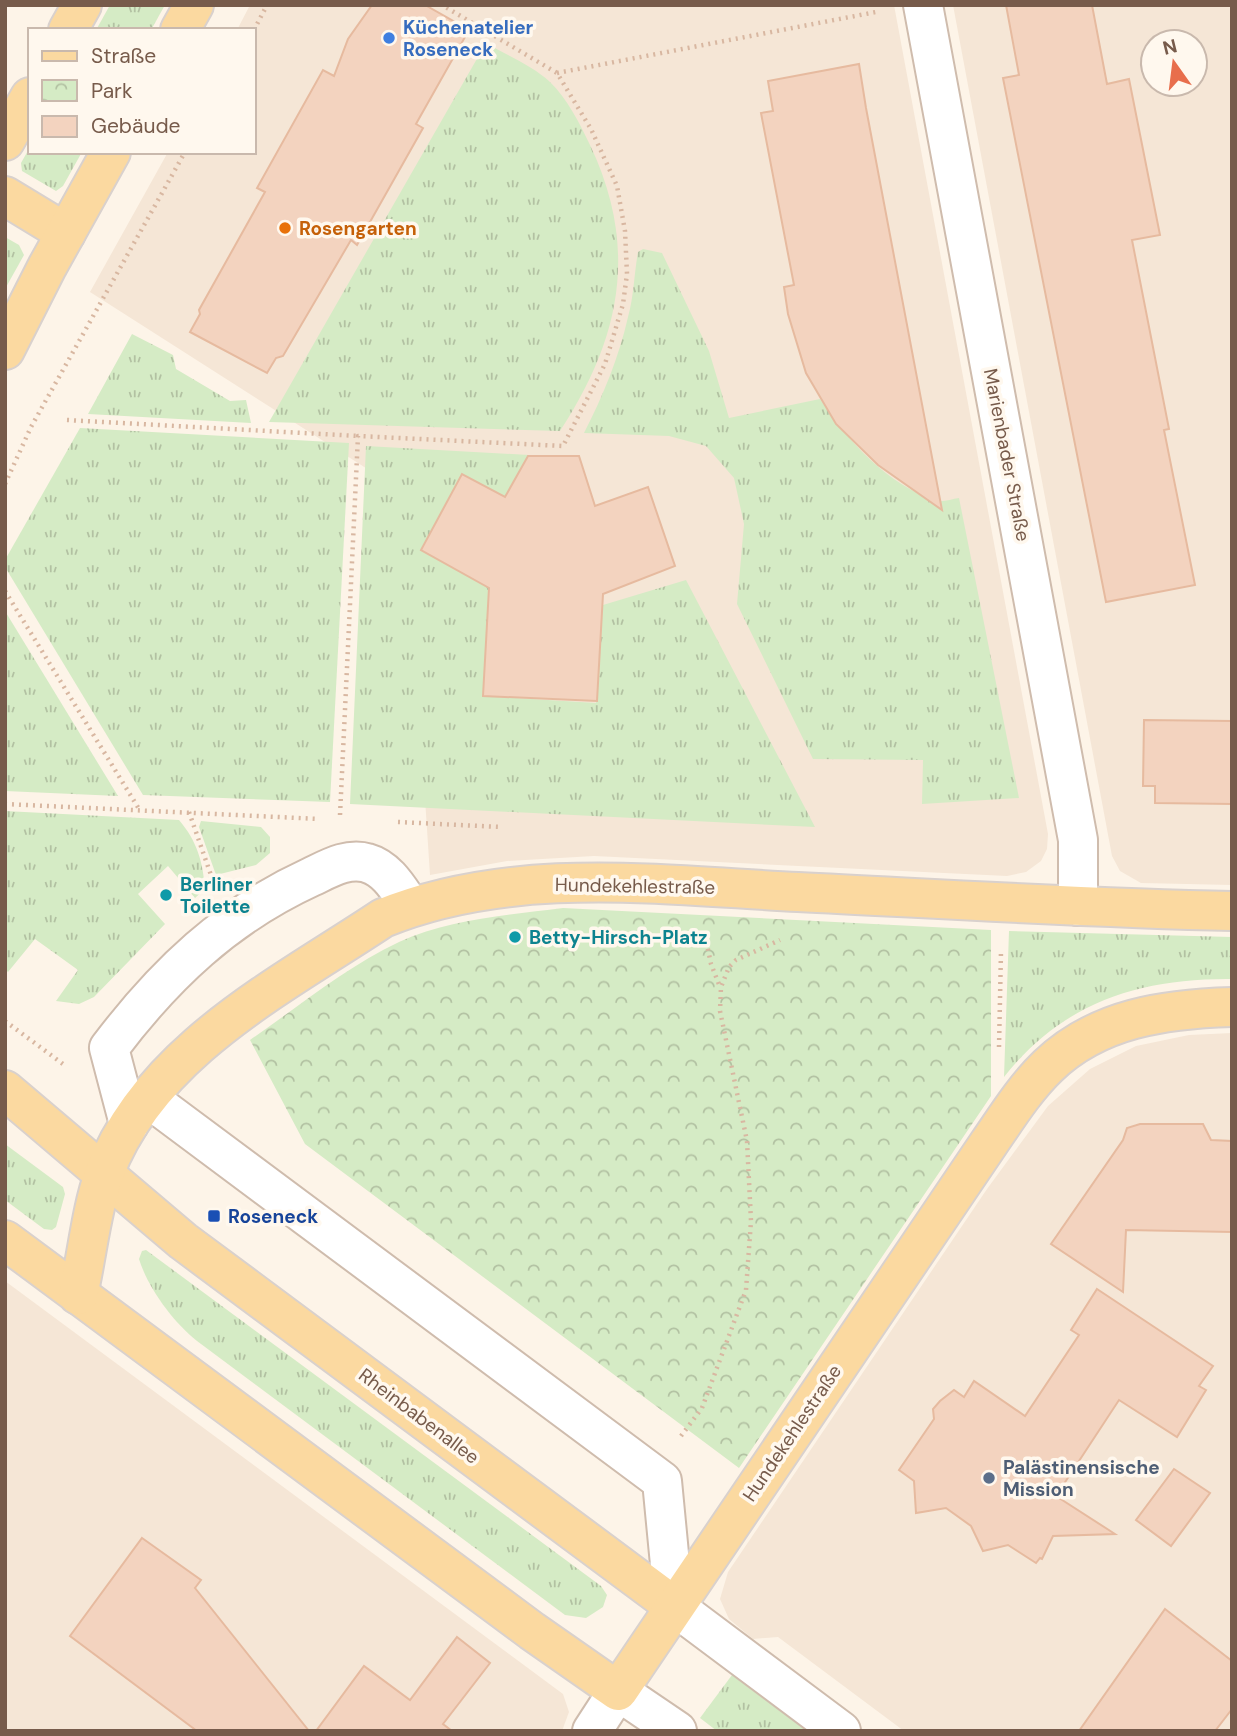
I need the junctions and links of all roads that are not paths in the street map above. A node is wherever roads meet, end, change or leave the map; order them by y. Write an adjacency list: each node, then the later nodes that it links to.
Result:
1 (82, 5): 4 (main road)
2 (194, 5): 5 (main road)
3 (923, 5): 12 (street, Marienbader Straße)
4 (69, 28)
5 (181, 28)
6 (28, 101): 7 (main road)
7 (5, 141)
8 (110, 154): 10 (main road)
9 (5, 196): 10 (main road)
10 (66, 233): 11 (main road)
11 (5, 349)
12 (1078, 906): 13 (main road, Hundekehlestraße); 14 (main road, Hundekehlestraße)
13 (411, 907): 17 (main road, Hundekehlestraße); 17 (street)
14 (1232, 911)
15 (1232, 1006): 21 (main road, Hundekehlestraße)
16 (5, 1090): 18 (main road, Rheinbabenallee)
17 (138, 1111): 18 (main road, Hundekehlestraße); 21 (street)
18 (104, 1175): 20 (main road, Hundekehlestraße); 21 (main road, Rheinbabenallee)
19 (5, 1240): 20 (main road)
20 (78, 1295): 22 (main road)
21 (674, 1606): 22 (main road, Hundekehlestraße); 25 (street, Rheinbabenallee)
22 (618, 1691): 23 (street); 24 (street)
23 (592, 1731)
24 (677, 1731)
25 (841, 1731)

